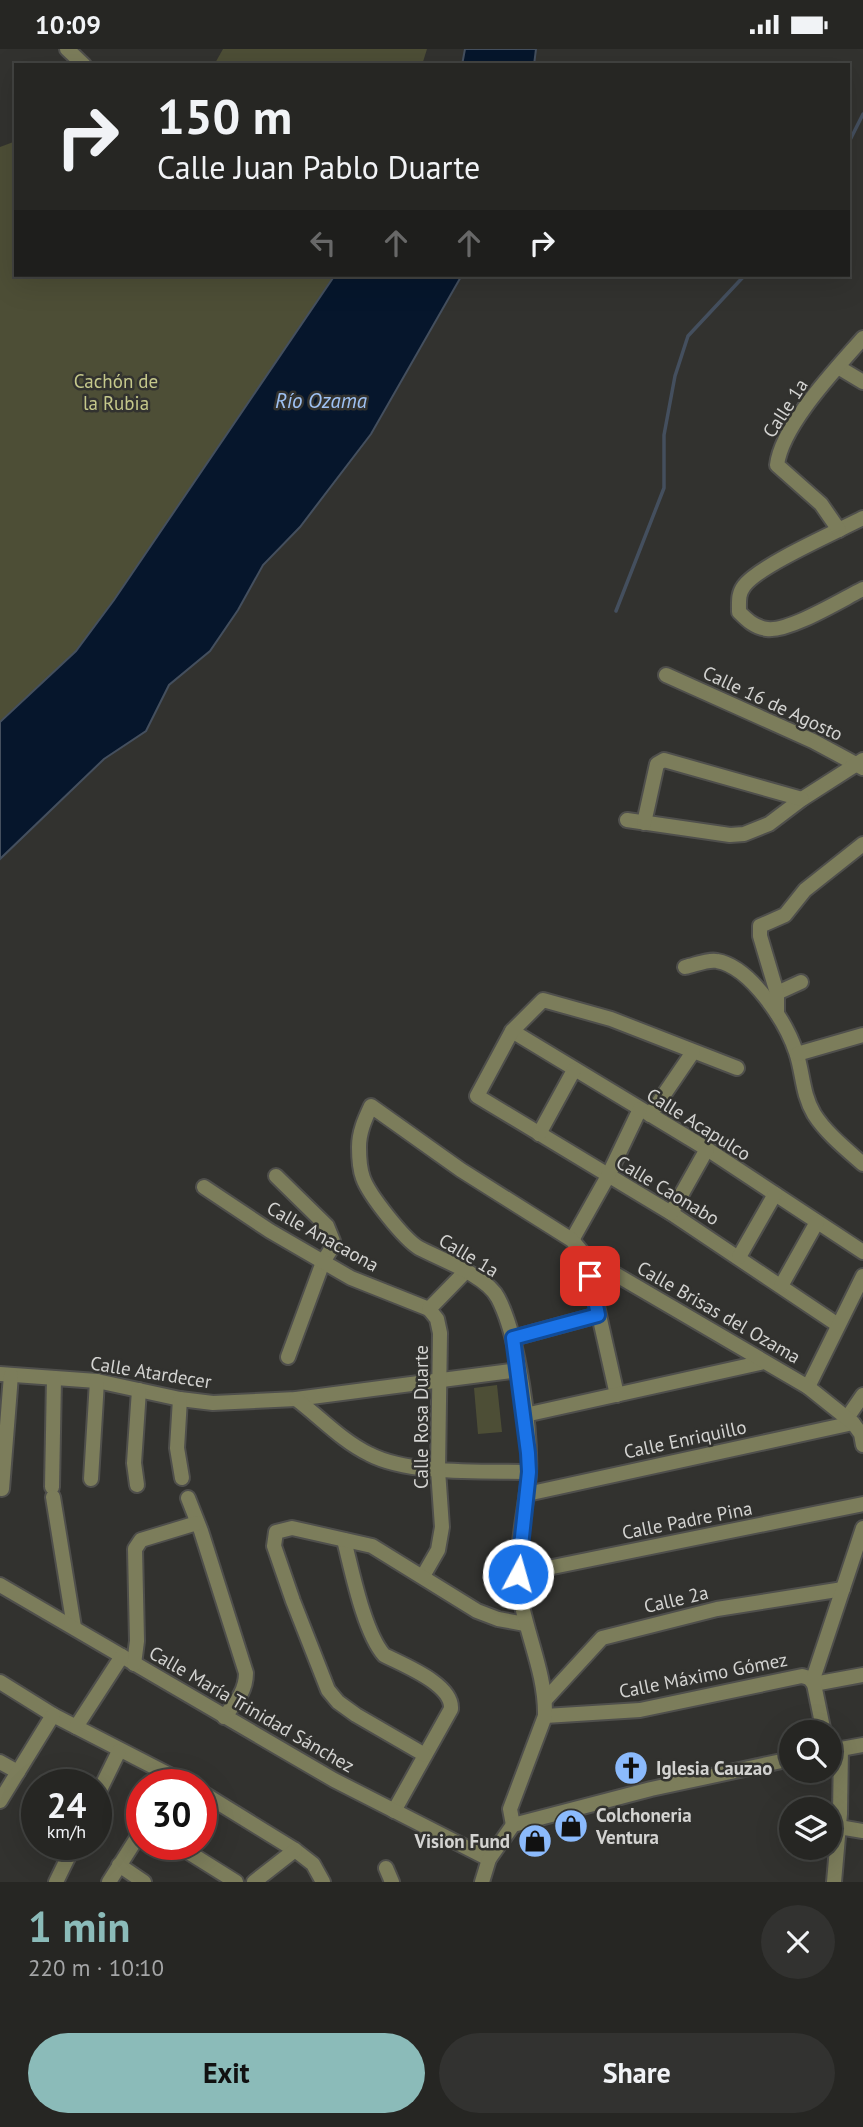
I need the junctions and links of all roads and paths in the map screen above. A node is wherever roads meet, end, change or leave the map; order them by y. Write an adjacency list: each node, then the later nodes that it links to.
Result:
1 (67, 49): 2 (street)
2 (82, 63)
3 (863, 338): 4 (street, Calle 1a)
4 (838, 367): 5 (street); 7 (street, Calle 1a)
5 (863, 381)
6 (863, 518): 7 (street)
7 (839, 530): 8 (street)
8 (863, 589)
9 (666, 675): 10 (street, Calle 16 de Agosto)
10 (861, 764): 11 (street)
11 (802, 799): 13 (street); 13 (street)
12 (626, 820): 13 (street)
13 (644, 823)
14 (863, 844): 17 (street)
15 (685, 967): 18 (street)
16 (801, 982): 17 (street)
17 (777, 993): 18 (street)
18 (777, 1013): 22 (street)
19 (512, 1031): 21 (street); 24 (street, Calle Acapulco); 27 (street, Calle Caonabo)
20 (863, 1035): 22 (street)
21 (694, 1052): 23 (street); 26 (street)
22 (797, 1054): 29 (street)
23 (737, 1068)
24 (574, 1070): 26 (street, Calle Acapulco); 27 (street)
25 (371, 1106): 36 (street, Calle Brisas del Ozama); 41 (street, Calle 1a)
26 (645, 1112): 28 (street, Calle Acapulco); 31 (street)
27 (540, 1134): 31 (street, Calle Caonabo)
28 (707, 1149): 33 (street, Calle Acapulco); 34 (street)
29 (863, 1164)
30 (276, 1176): 40 (street)
31 (608, 1176): 34 (street, Calle Caonabo); 36 (street)
32 (204, 1187): 40 (street, Calle Anacaona)
33 (775, 1194): 35 (street, Calle Acapulco); 39 (street)
34 (671, 1213): 39 (street, Calle Caonabo)
35 (817, 1222): 37 (street, Calle Acapulco); 43 (street)
36 (572, 1240): 38 (street, Calle Brisas del Ozama)
37 (863, 1252)
38 (586, 1257): 45 (street); 49 (street, Calle Brisas del Ozama)
39 (739, 1257): 43 (street, Calle Caonabo)
40 (323, 1262): 44 (street, Calle Anacaona); 48 (street)
41 (465, 1272): 44 (street); 47 (street, Calle 1a)
42 (863, 1276): 46 (street)
43 (781, 1286): 46 (street, Calle Caonabo)
44 (429, 1309): 54 (street, Calle Rosa Duarte)
45 (598, 1315): 47 (street); 57 (street)
46 (838, 1325): 55 (street)
47 (513, 1338): 50 (street, Calle 1a)
48 (288, 1357)
49 (764, 1362): 55 (street, Calle Brisas del Ozama); 57 (street)
50 (519, 1370): 54 (street, Calle Atardecer); 61 (street, Calle 1a)
51 (5, 1375): 52 (street, Calle Atardecer); 69 (street)
52 (54, 1378): 53 (street, Calle Atardecer); 81 (street)
53 (97, 1381): 56 (street, Calle Atardecer); 67 (street)
54 (440, 1382): 60 (street, Calle Atardecer); 64 (street, Calle Rosa Duarte)
55 (808, 1387): 62 (street, Calle Brisas del Ozama)
56 (139, 1389): 59 (street, Calle Atardecer); 68 (street)
57 (617, 1395): 61 (street)
58 (863, 1395): 62 (street)
59 (180, 1399): 60 (street, Calle Atardecer); 66 (street)
60 (296, 1399): 64 (street)
61 (525, 1415): 65 (street, Calle 1a)
62 (850, 1420): 63 (street, Calle Brisas del Ozama); 70 (street, Calle Enriquillo)
63 (863, 1445)
64 (438, 1470): 65 (street); 77 (street, Calle Rosa Duarte)
65 (529, 1472): 70 (street, Calle 1a)
66 (182, 1478)
67 (91, 1479)
68 (137, 1485)
69 (2, 1489)
70 (527, 1494): 76 (street, Calle 1a)
71 (188, 1497): 73 (street)
72 (863, 1504): 76 (street, Calle Padre Pina)
73 (197, 1523): 82 (street); 89 (street)
74 (863, 1528): 79 (street)
75 (344, 1541): 77 (street); 95 (street); 95 (street)
76 (518, 1574): 80 (street, Calle 1a)
77 (422, 1576): 80 (street)
78 (0, 1585): 81 (street, Calle María Trinidad Sánchez)
79 (843, 1589): 85 (street); 86 (street, Calle 2a)
80 (526, 1624): 86 (street, Calle 1a)
81 (74, 1627): 82 (street, Calle María Trinidad Sánchez)
82 (128, 1660): 89 (street, Calle María Trinidad Sánchez); 91 (street)
83 (863, 1675): 85 (street, Calle Máximo Gómez)
84 (0, 1682): 87 (street)
85 (814, 1684): 88 (street, Calle Máximo Gómez); 90 (street)
86 (545, 1700): 88 (street, Calle 1a)
87 (53, 1715): 91 (street); 100 (street)
88 (545, 1716): 104 (street, Calle 1a)
89 (224, 1717): 103 (street, Calle María Trinidad Sánchez)
90 (821, 1720)
91 (76, 1727): 94 (street)
92 (863, 1745): 93 (street)
93 (842, 1749)
94 (119, 1751): 98 (street); 99 (street)
95 (425, 1755): 103 (street)
96 (0, 1762): 100 (street)
97 (779, 1762): 104 (street)
98 (110, 1769)
99 (153, 1769)
100 (18, 1772): 101 (street)
101 (0, 1801)
102 (217, 1802): 107 (street)
103 (394, 1811): 109 (street, Calle María Trinidad Sánchez)
104 (513, 1825): 109 (street)
105 (842, 1828): 106 (street)
106 (863, 1831)
107 (295, 1850): 118 (street); 119 (street)
108 (126, 1854): 113 (street)
109 (489, 1859): 120 (street)
110 (67, 1860): 114 (street)
111 (201, 1860): 117 (street)
112 (837, 1860): 121 (street)
113 (119, 1865): 115 (street); 116 (street)
114 (56, 1882)
115 (109, 1882)
116 (144, 1882)
117 (236, 1882)
118 (254, 1882)
119 (323, 1882)
120 (482, 1882)
121 (835, 1882)

